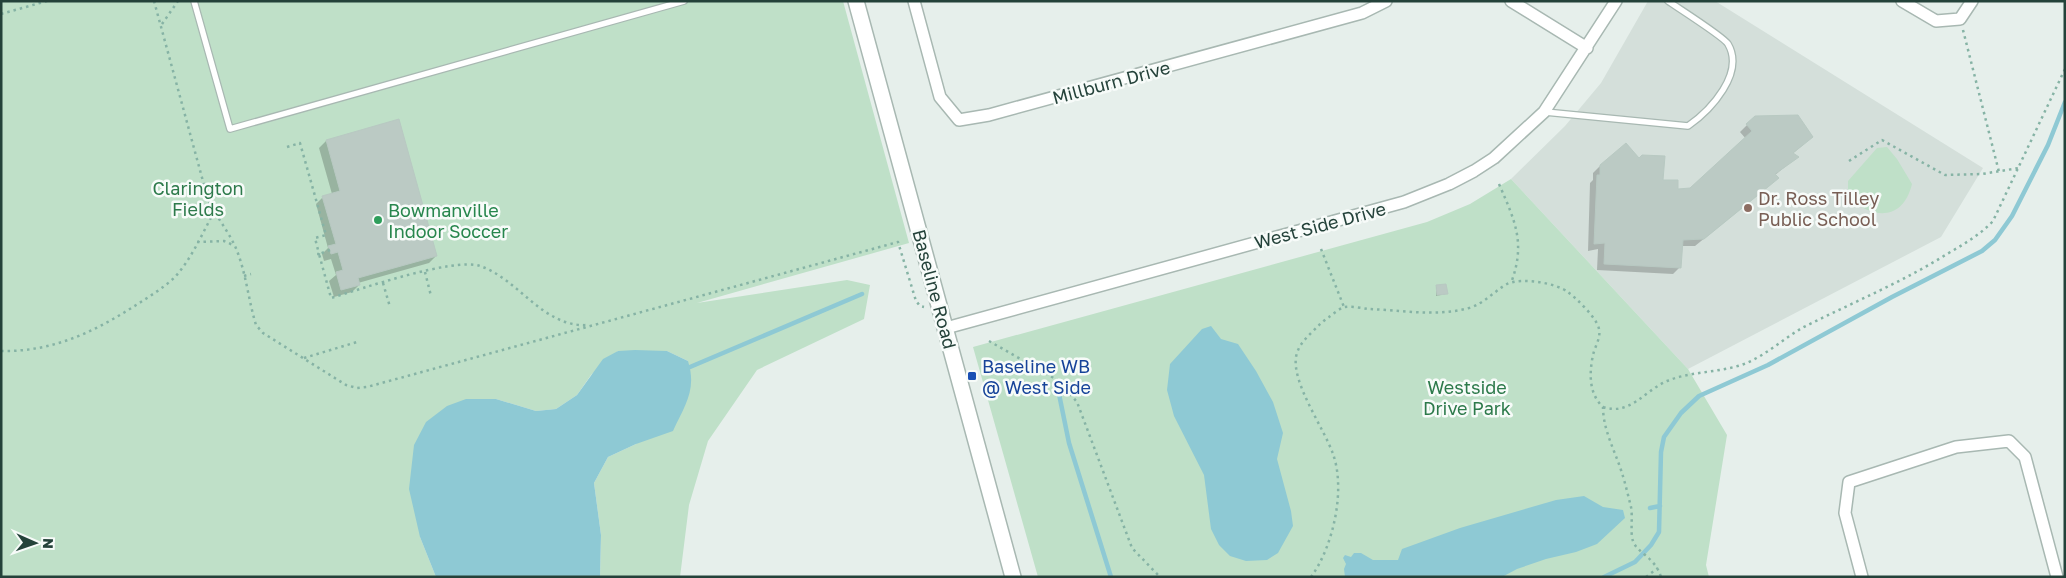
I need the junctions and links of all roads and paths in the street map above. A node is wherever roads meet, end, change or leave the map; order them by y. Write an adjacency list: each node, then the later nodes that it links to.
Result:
1 (46, 1): 14 (path)
2 (154, 1): 16 (path)
3 (178, 1): 16 (path)
4 (194, 1): 5 (lane)
5 (684, 1)
6 (856, 1): 41 (street, Baseline Road)
7 (914, 1): 8 (street, Millburn Drive)
8 (1386, 1)
9 (1511, 1): 17 (street)
10 (1616, 1): 17 (street, West Side Drive)
11 (1668, 1): 19 (lane)
12 (1902, 1): 15 (street)
13 (1972, 1): 15 (street)
14 (1, 14)
15 (1960, 19): 23 (path)
16 (161, 25): 25 (path)
17 (1587, 48): 19 (street, West Side Drive)
18 (2065, 69): 22 (path)
19 (1544, 112): 41 (street, West Side Drive)
20 (288, 147): 30 (path)
21 (1848, 161): 23 (path)
22 (2019, 168): 23 (path); 46 (path)
23 (1998, 172)
24 (1499, 184): 35 (path)
25 (214, 212): 26 (path); 27 (path)
26 (197, 242): 27 (path); 44 (path)
27 (235, 246): 33 (path)
28 (1321, 249): 39 (path)
29 (330, 250): 30 (path)
30 (318, 254): 34 (path)
31 (425, 272): 34 (path); 36 (path); 40 (path)
32 (251, 274): 33 (path)
33 (244, 276): 45 (path)
34 (383, 283): 38 (path)
35 (1511, 283): 39 (path); 46 (path)
36 (431, 296)
37 (927, 306): 40 (path)
38 (390, 307)
39 (1344, 307): 50 (path)
40 (594, 325): 45 (path)
41 (946, 328): 48 (street, Baseline Road)
42 (989, 341): 49 (path)
43 (357, 342): 45 (path)
44 (1, 351)
45 (304, 358)
46 (1603, 407): 47 (path)
47 (1658, 568): 51 (path); 52 (path)
48 (1013, 577)
49 (1160, 577)
50 (1311, 577)
51 (1646, 577)
52 (1661, 577)
53 (1862, 577): 54 (street)
54 (2057, 577)

